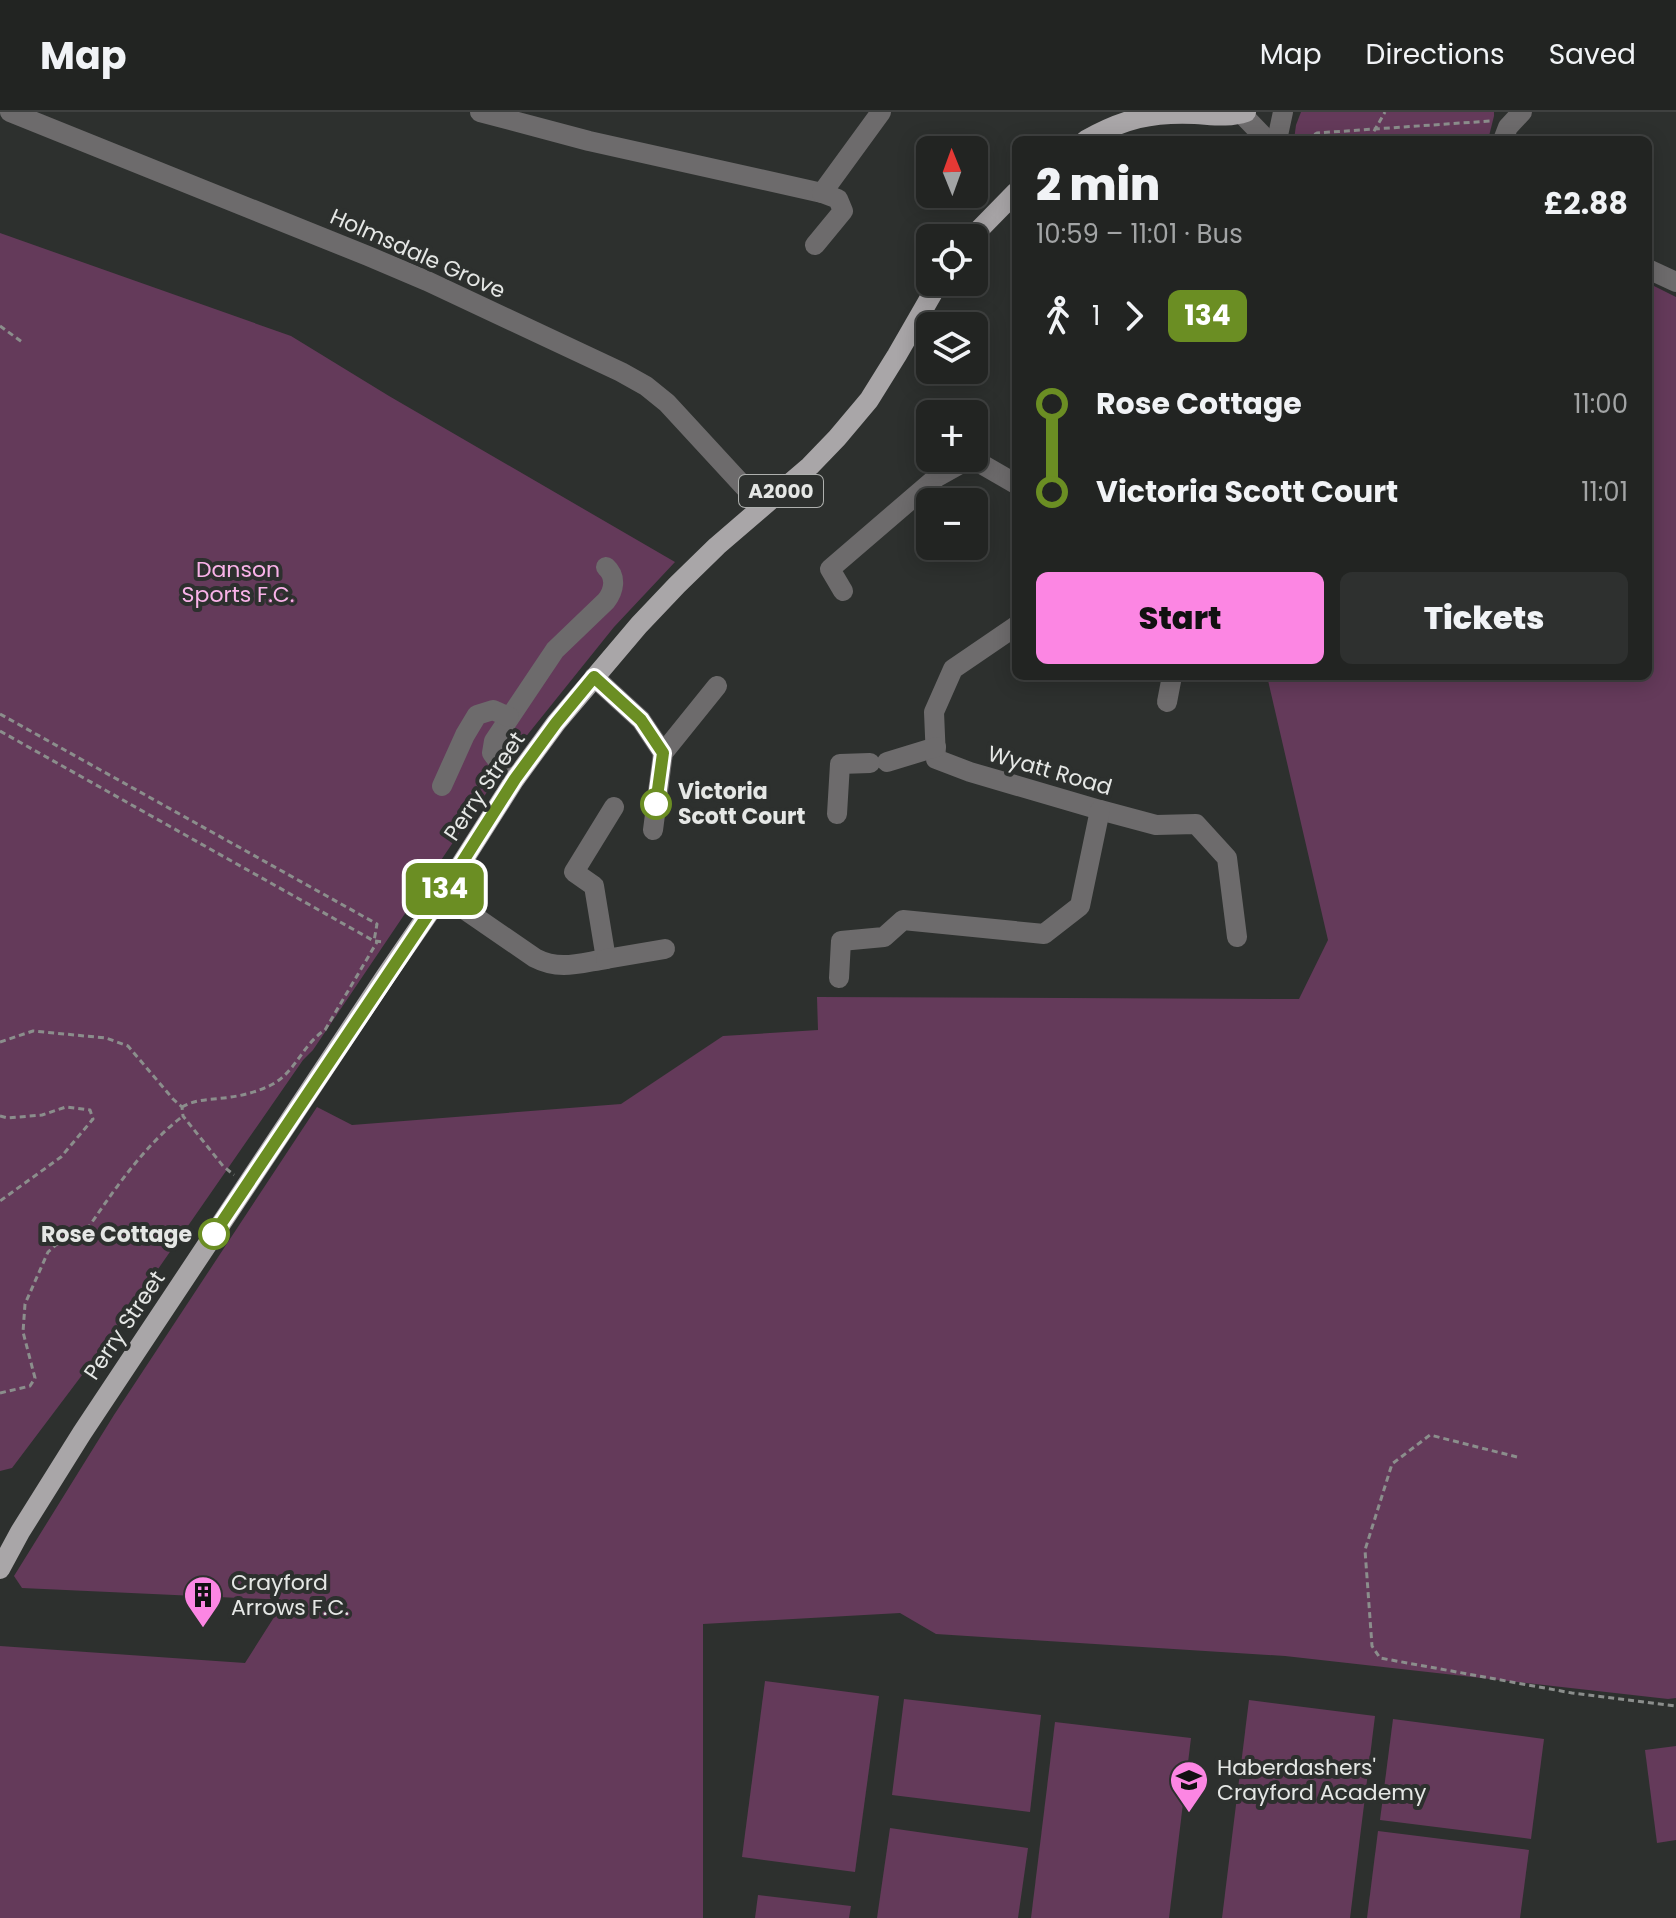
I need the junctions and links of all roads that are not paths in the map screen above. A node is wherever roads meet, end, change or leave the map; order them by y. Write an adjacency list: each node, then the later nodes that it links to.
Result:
1 (10, 112): 21 (street, Holmsdale Grove)
2 (480, 112): 13 (street)
3 (881, 112): 13 (street)
4 (1283, 112): 11 (street)
5 (1195, 113): 6 (main road); 8 (main road)
6 (1244, 113): 10 (street)
7 (1518, 116): 12 (street)
8 (1118, 119): 9 (main road)
9 (1092, 136)
10 (1264, 136)
11 (1278, 136)
12 (1505, 136)
13 (822, 193): 16 (street)
14 (1012, 196): 15 (main road)
15 (985, 224)
16 (815, 245)
17 (1652, 271): 18 (street)
18 (1676, 282)
19 (931, 296): 21 (main road, Perry Street / A2000)
20 (1012, 482): 23 (street)
21 (762, 506): 25 (main road, Perry Street / A2000)
22 (606, 567): 29 (street)
23 (843, 591)
24 (1012, 629): 30 (street)
25 (594, 677): 31 (street); 32 (main road, Perry Street / A2000)
26 (1171, 680): 28 (street)
27 (717, 686): 31 (street)
28 (1167, 702)
29 (509, 717): 32 (street); 33 (street)
30 (936, 747): 35 (street, Wyatt Road); 36 (street)
31 (663, 753): 37 (street)
32 (515, 779): 38 (main road, Perry Street / A2000)
33 (442, 786)
34 (614, 807): 41 (street)
35 (1100, 810): 39 (street, Wyatt Road); 42 (street)
36 (837, 814)
37 (653, 830)
38 (442, 894): 41 (street); 43 (main road, Perry Street / A2000)
39 (1237, 937)
40 (665, 949): 41 (street)
41 (606, 959)
42 (839, 978)
43 (0, 1569)

